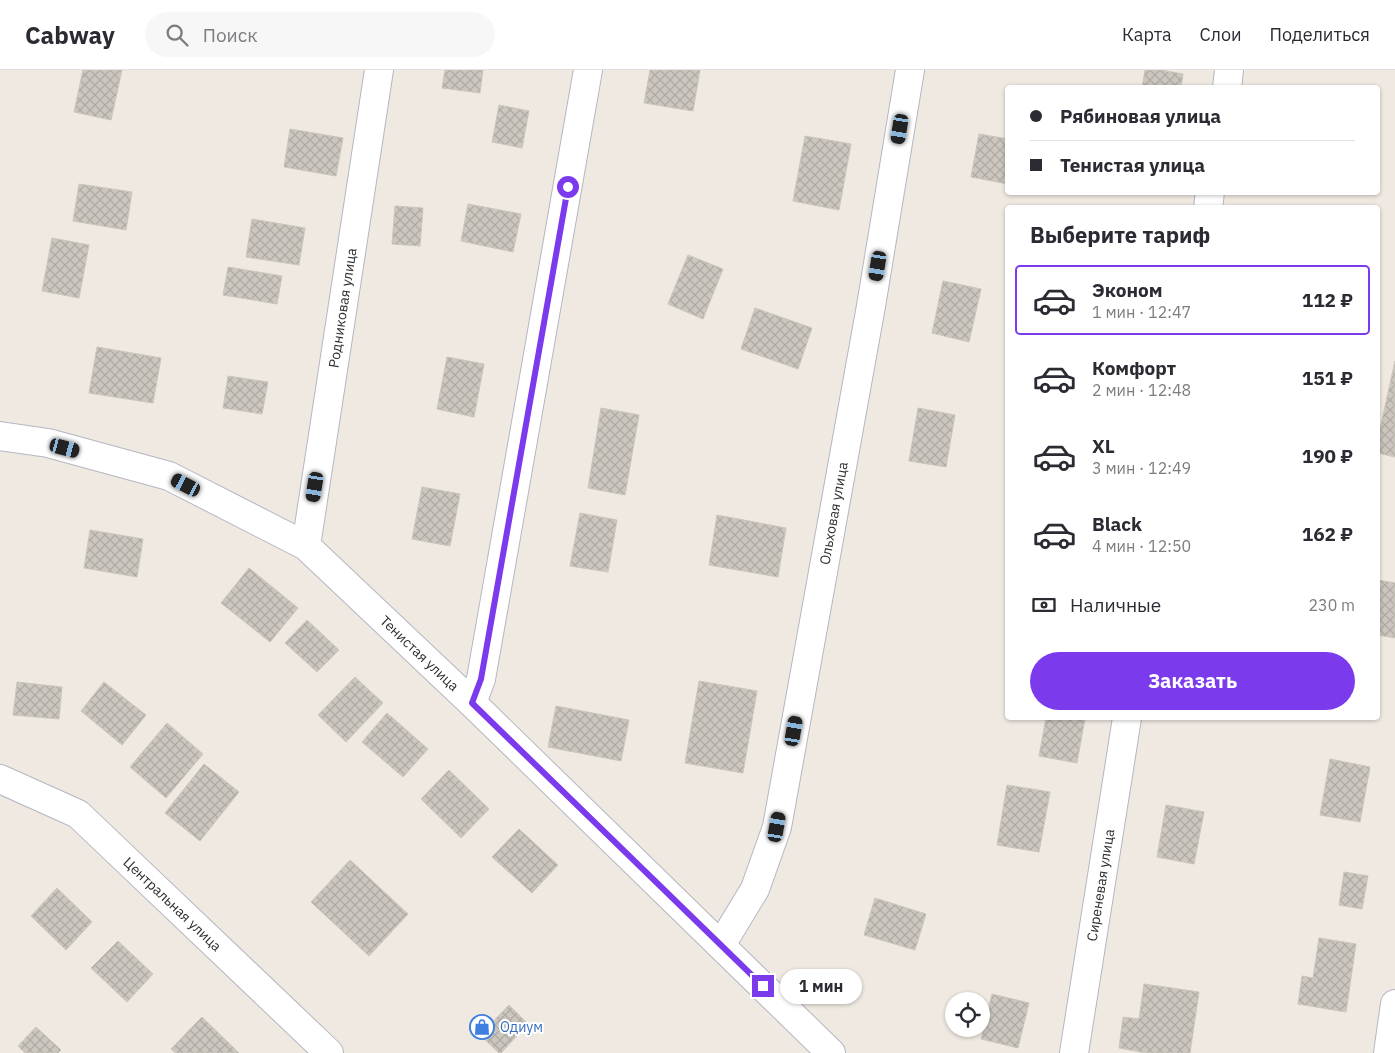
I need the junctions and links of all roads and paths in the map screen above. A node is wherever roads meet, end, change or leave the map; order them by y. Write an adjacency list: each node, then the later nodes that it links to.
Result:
1 (379, 70): 7 (street, Родниковая улица)
2 (588, 70): 8 (street)
3 (910, 70): 11 (street, Ольховая улица)
4 (1230, 70): 5 (street)
5 (1228, 85)
6 (0, 436): 7 (street, Тенистая улица)
7 (306, 546): 8 (street, Тенистая улица)
8 (472, 703): 11 (street, Тенистая улица)
9 (1127, 720): 15 (street, Сиреневая улица)
10 (0, 779): 13 (street, Центральная улица)
11 (721, 945): 14 (street, Тенистая улица)
12 (1395, 1004): 16 (street)
13 (329, 1053)
14 (831, 1053)
15 (1074, 1053)
16 (1388, 1053)

